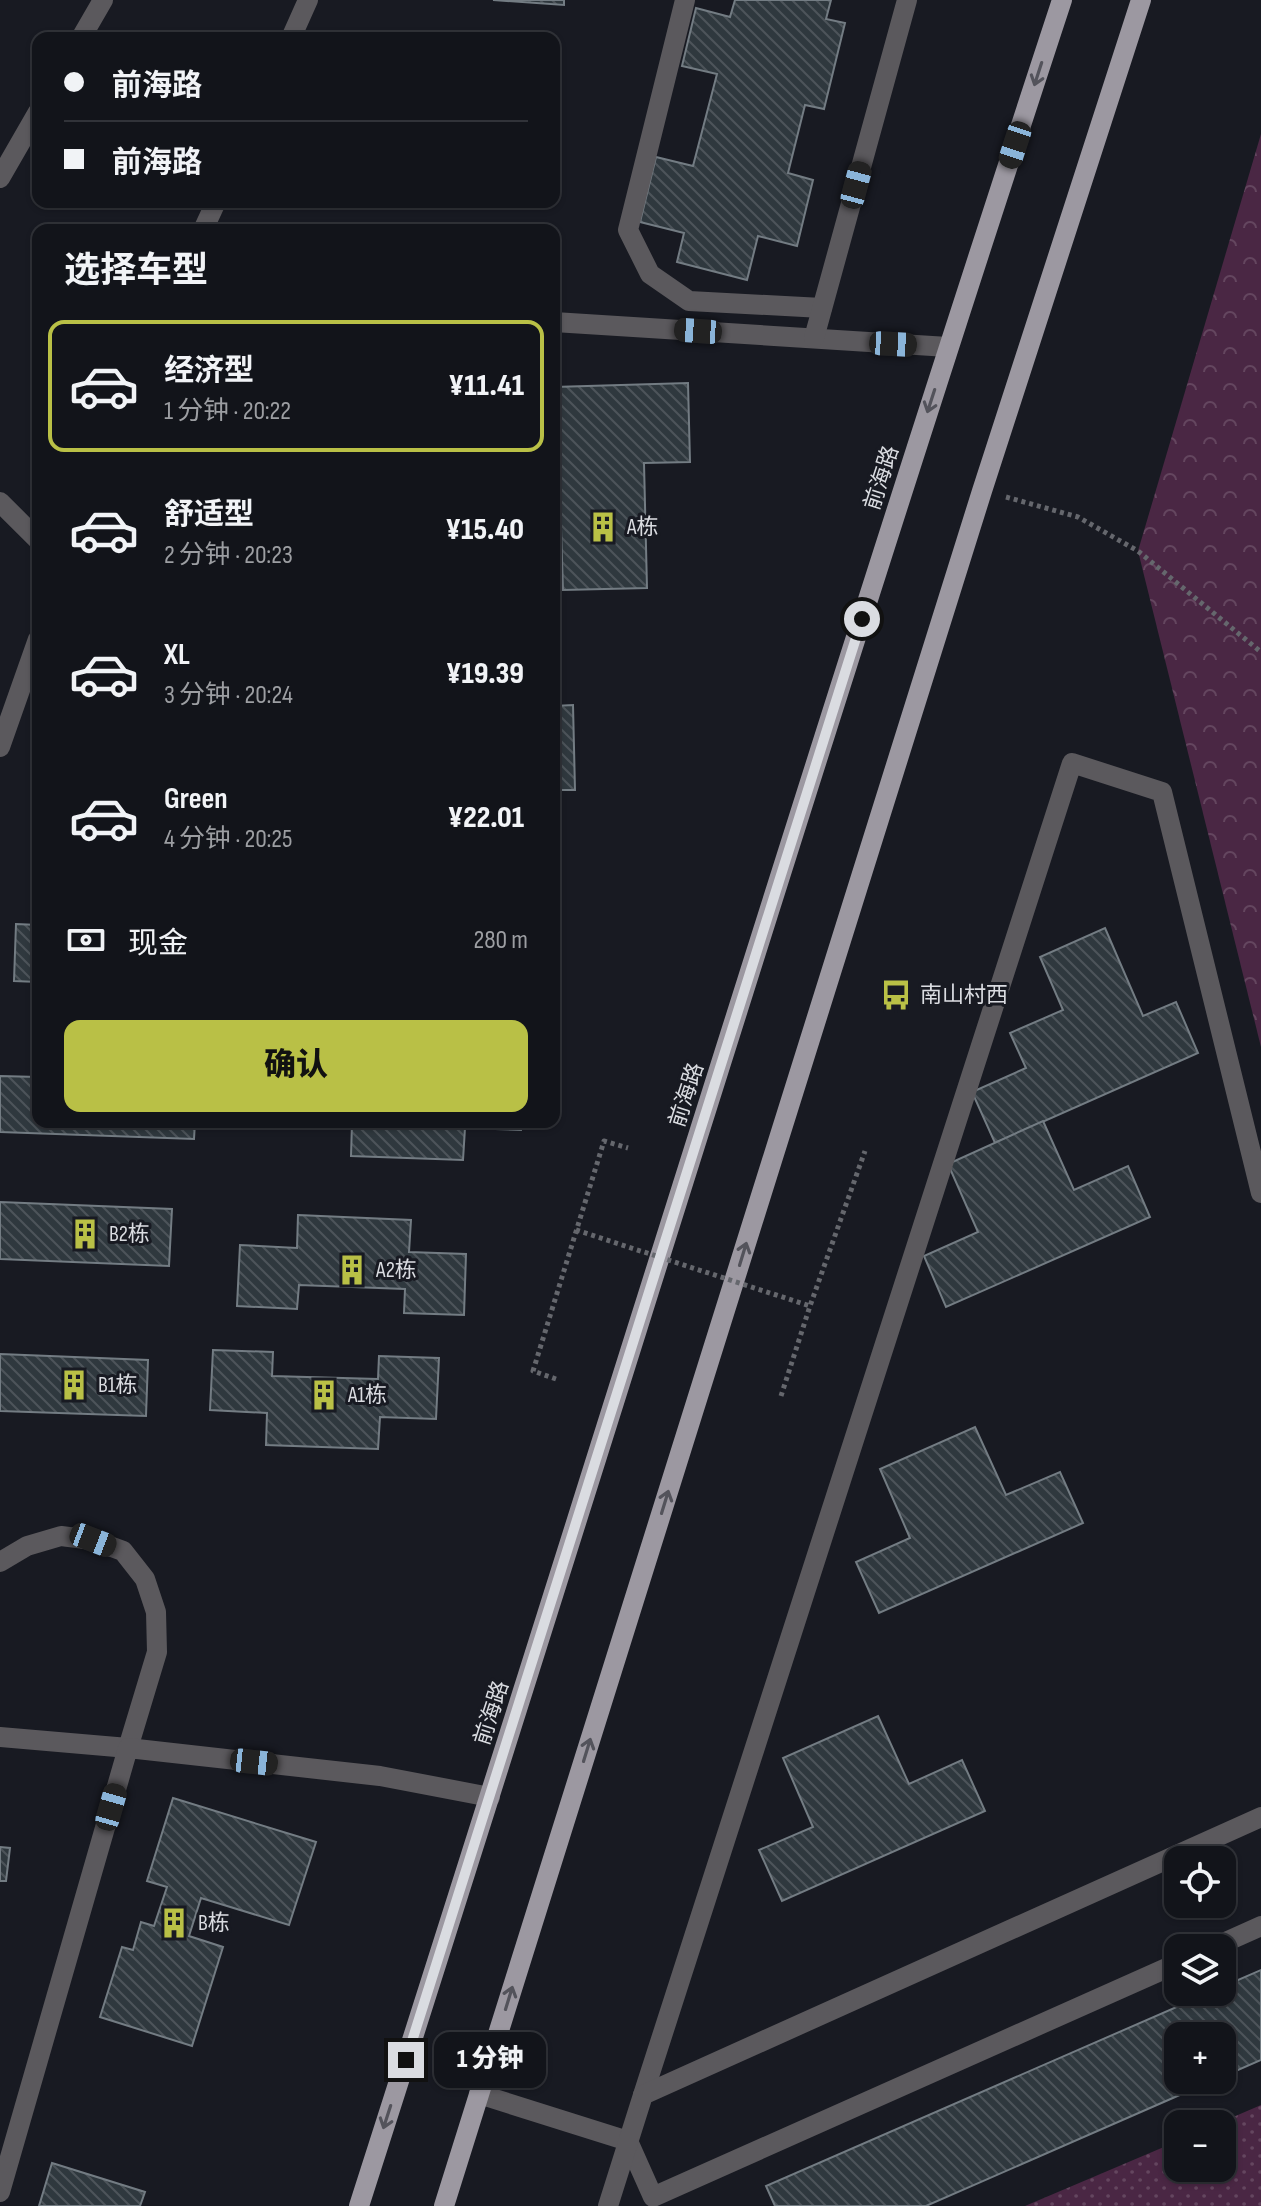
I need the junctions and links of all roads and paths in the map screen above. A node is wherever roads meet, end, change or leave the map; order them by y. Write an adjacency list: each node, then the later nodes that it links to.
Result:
1 (103, 0): 7 (street)
2 (308, 0): 8 (street)
3 (685, 0): 11 (street)
4 (907, 0): 11 (street)
5 (1062, 0): 14 (main road, 前海路, one-way to 14)
6 (1143, 0): 15 (main road)
7 (84, 32)
8 (294, 32)
9 (32, 122): 10 (street)
10 (0, 178)
11 (822, 308): 13 (street)
12 (560, 322): 13 (street)
13 (814, 338): 14 (street)
14 (948, 347): 31 (main road, 前海路, one-way to 31)
15 (982, 491): 18 (path); 36 (main road, one-way to 15)
16 (0, 502): 17 (street)
17 (32, 534)
18 (1261, 652)
19 (32, 656): 20 (street)
20 (0, 747)
21 (628, 1148): 24 (path)
22 (865, 1151): 25 (path)
23 (1261, 1193): 37 (street)
24 (576, 1230): 25 (path, bridge); 26 (path)
25 (810, 1306): 27 (path)
26 (556, 1379)
27 (781, 1396)
28 (0, 1562): 30 (street)
29 (0, 1737): 30 (street)
30 (128, 1748): 31 (street); 39 (street)
31 (490, 1797): 40 (main road, 前海路, one-way to 40)
32 (1261, 1817): 37 (street)
33 (1261, 1926): 34 (street)
34 (1236, 1937)
35 (1164, 1969): 38 (street)
36 (479, 2094): 38 (street); 41 (main road)
37 (643, 2095): 38 (street)
38 (628, 2141): 42 (street)
39 (0, 2192)
40 (359, 2206)
41 (444, 2206)
42 (608, 2206)

